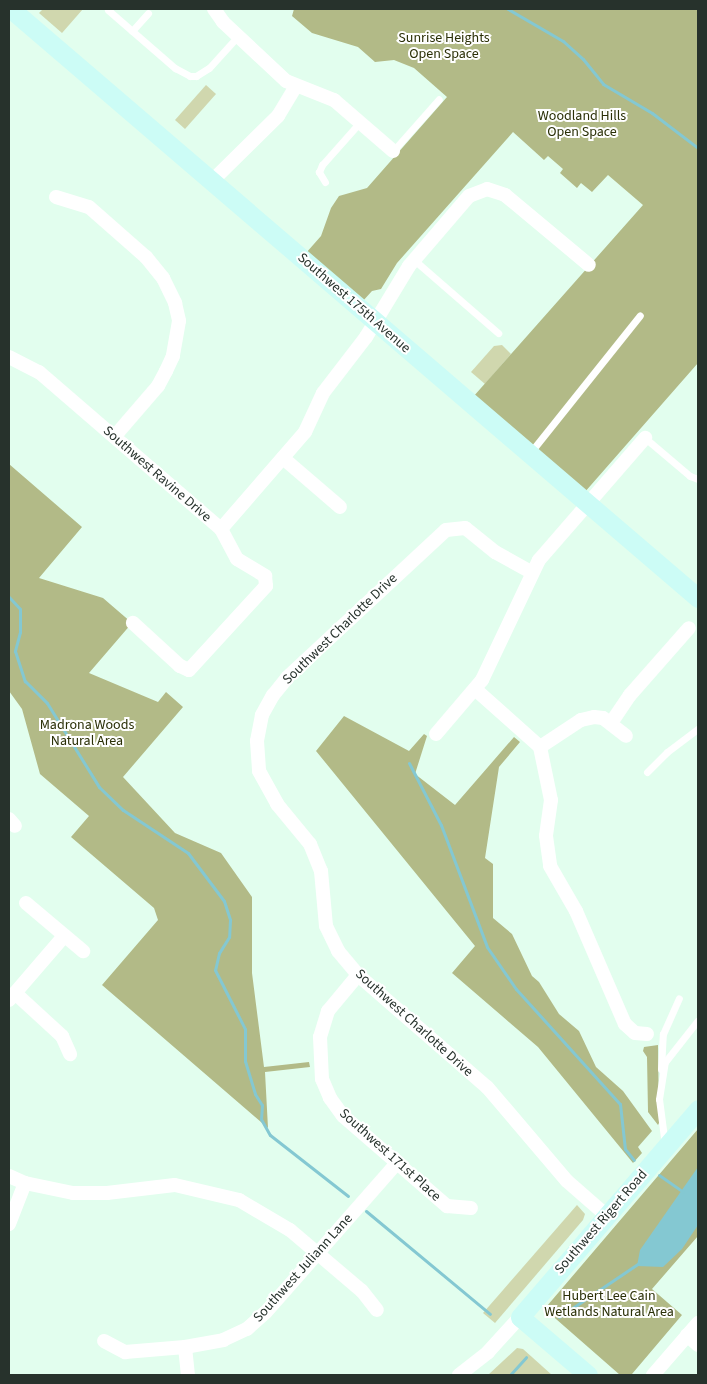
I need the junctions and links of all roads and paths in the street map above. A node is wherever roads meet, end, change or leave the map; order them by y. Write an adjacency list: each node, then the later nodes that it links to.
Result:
1 (11, 9): 11 (main road, Southwest 175th Avenue)
2 (214, 9): 6 (street)
3 (108, 10): 5 (lane)
4 (148, 13): 5 (lane)
5 (132, 31): 6 (lane)
6 (238, 36): 7 (street)
7 (296, 86): 9 (street); 11 (street)
8 (439, 99): 10 (lane)
9 (360, 122): 10 (street); 12 (lane)
10 (393, 151)
11 (212, 182): 17 (main road, Southwest 175th Avenue)
12 (325, 182)
13 (56, 197): 20 (street)
14 (413, 259): 15 (street, Southwest Ravine Drive); 17 (street, Southwest Ravine Drive); 18 (lane)
15 (589, 265)
16 (640, 316): 22 (lane)
17 (376, 322): 22 (main road, Southwest 175th Avenue); 23 (street, Southwest Ravine Drive)
18 (498, 333)
19 (9, 357): 20 (street, Southwest Ravine Drive)
20 (114, 436): 27 (street, Southwest Ravine Drive)
21 (645, 438): 24 (lane); 25 (street)
22 (530, 453): 25 (main road, Southwest 175th Avenue)
23 (283, 458): 26 (street); 27 (street, Southwest Ravine Drive)
24 (698, 479)
25 (588, 503): 28 (street); 29 (main road, Southwest 175th Avenue)
26 (340, 508)
27 (221, 528): 30 (street)
28 (531, 572): 32 (street); 42 (street, Southwest Charlotte Drive)
29 (698, 598)
30 (133, 623)
31 (689, 628): 33 (street)
32 (475, 689): 35 (street); 37 (street)
33 (611, 723): 36 (street); 37 (street)
34 (698, 729): 38 (lane)
35 (436, 734)
36 (626, 736)
37 (540, 747): 46 (street)
38 (647, 772)
39 (26, 903): 40 (street)
40 (64, 936): 41 (street); 43 (street)
41 (83, 951)
42 (358, 975): 51 (street, Southwest 171st Place); 55 (street, Southwest Charlotte Drive)
43 (12, 997): 47 (street)
44 (679, 998): 48 (lane)
45 (698, 1020): 48 (lane)
46 (647, 1034)
47 (70, 1054)
48 (661, 1078): 50 (lane)
49 (698, 1109): 50 (main road, Southwest Rigert Road)
50 (665, 1146): 55 (main road, Southwest Rigert Road)
51 (397, 1163): 54 (street, Southwest 171st Place); 57 (street, Southwest Juliann Lane)
52 (9, 1176): 53 (street)
53 (25, 1184): 56 (street); 57 (street)
54 (471, 1208)
55 (606, 1215): 59 (main road, Southwest Rigert Road)
56 (9, 1224)
57 (318, 1253): 58 (street); 64 (street, Southwest Juliann Lane)
58 (377, 1310)
59 (520, 1316): 66 (street, Southwest Rigert Road); 67 (main road)
60 (698, 1323): 61 (street)
61 (687, 1335): 63 (street); 68 (street)
62 (104, 1341): 64 (street, Southwest Juliann Lane)
63 (698, 1345)
64 (185, 1347): 65 (street)
65 (188, 1375)
66 (459, 1375)
67 (588, 1375)
68 (653, 1375)

